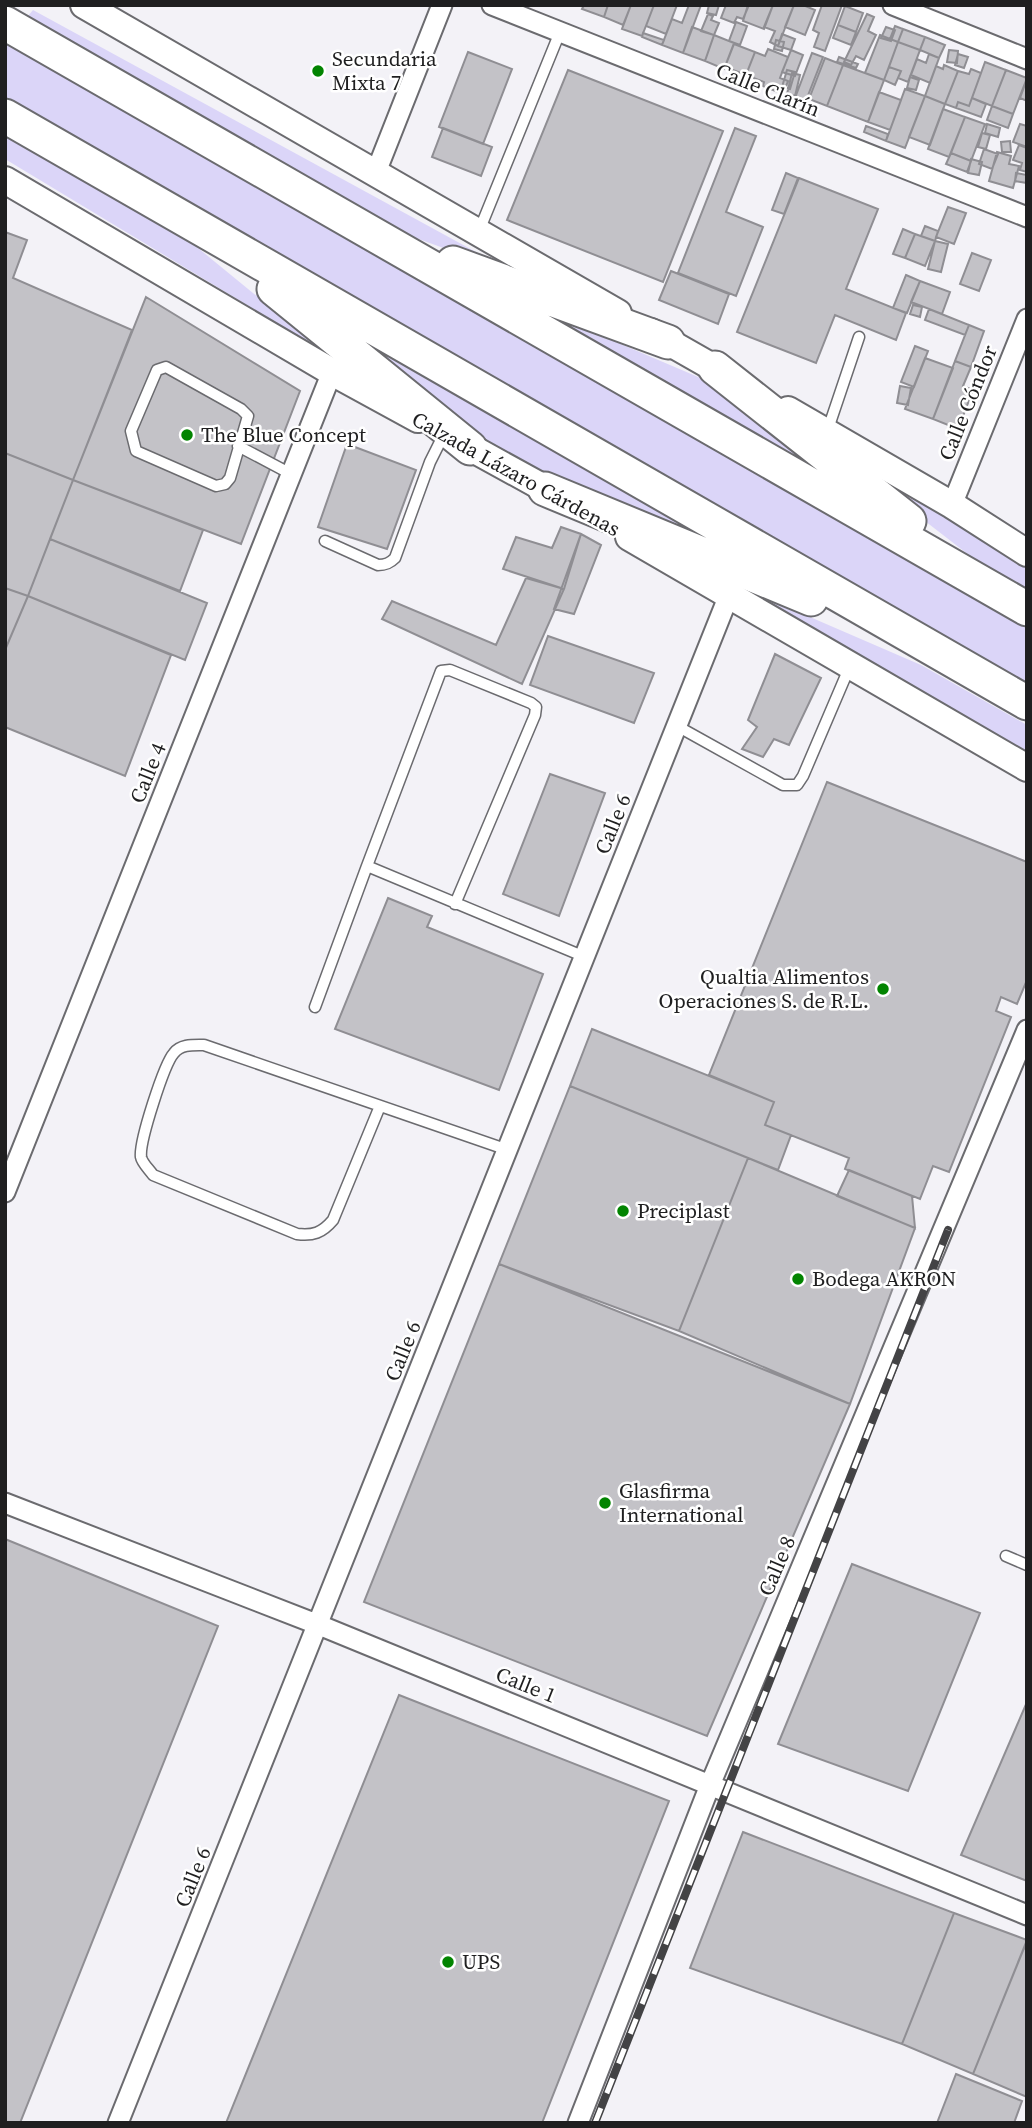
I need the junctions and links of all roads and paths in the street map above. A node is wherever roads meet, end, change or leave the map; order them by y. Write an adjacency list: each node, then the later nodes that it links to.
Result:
1 (84, 5): 9 (main road)
2 (442, 5): 9 (street)
3 (492, 5): 6 (street, Calle Clarín)
4 (893, 5): 7 (street)
5 (5, 23): 13 (highway)
6 (560, 32): 11 (street, Calle Clarín); 14 (lane)
7 (1027, 59)
8 (5, 116): 12 (highway)
9 (376, 172): 14 (main road)
10 (5, 180): 19 (main road, Calzada Lázaro Cárdenas)
11 (1027, 217)
12 (196, 226): 21 (highway); 30 (highway)
13 (365, 232): 17 (highway); 29 (highway)
14 (479, 232): 17 (main road)
15 (1027, 318): 25 (street, Calle Cóndor)
16 (859, 337): 20 (lane)
17 (668, 342): 18 (main road)
18 (715, 368): 20 (main road); 29 (highway)
19 (332, 372): 21 (main road, Calzada Lázaro Cárdenas); 23 (street, Calle 4)
20 (827, 433): 25 (main road)
21 (457, 441): 24 (main road, Calzada Lázaro Cárdenas); 26 (lane)
22 (238, 446): 22 (lane); 23 (lane)
23 (291, 474): 42 (street, Calle 4)
24 (545, 489): 28 (main road, Calzada Lázaro Cárdenas); 30 (highway)
25 (952, 505): 27 (main road)
26 (326, 541)
27 (1027, 552)
28 (729, 595): 31 (main road, Calzada Lázaro Cárdenas); 33 (street, Calle 6)
29 (1027, 608)
30 (927, 646): 32 (highway)
31 (850, 665): 33 (lane); 34 (main road, Calzada Lázaro Cárdenas)
32 (1027, 703)
33 (677, 726): 37 (street, Calle 6)
34 (1027, 768)
35 (367, 866): 36 (lane); 36 (lane); 38 (lane)
36 (455, 904): 37 (lane)
37 (584, 957): 41 (street, Calle 6)
38 (315, 1007)
39 (1027, 1030): 47 (street, Calle 8)
40 (380, 1105): 40 (lane); 41 (lane)
41 (508, 1150): 46 (street, Calle 6)
42 (5, 1192)
43 (5, 1503): 46 (street, Calle 1)
44 (1006, 1556): 45 (lane)
45 (1027, 1564)
46 (318, 1625): 47 (street, Calle 1); 49 (street, Calle 6)
47 (710, 1785): 48 (street, Calle 1); 50 (street, Calle 8)
48 (1027, 1915)
49 (118, 2123)
50 (578, 2123)

